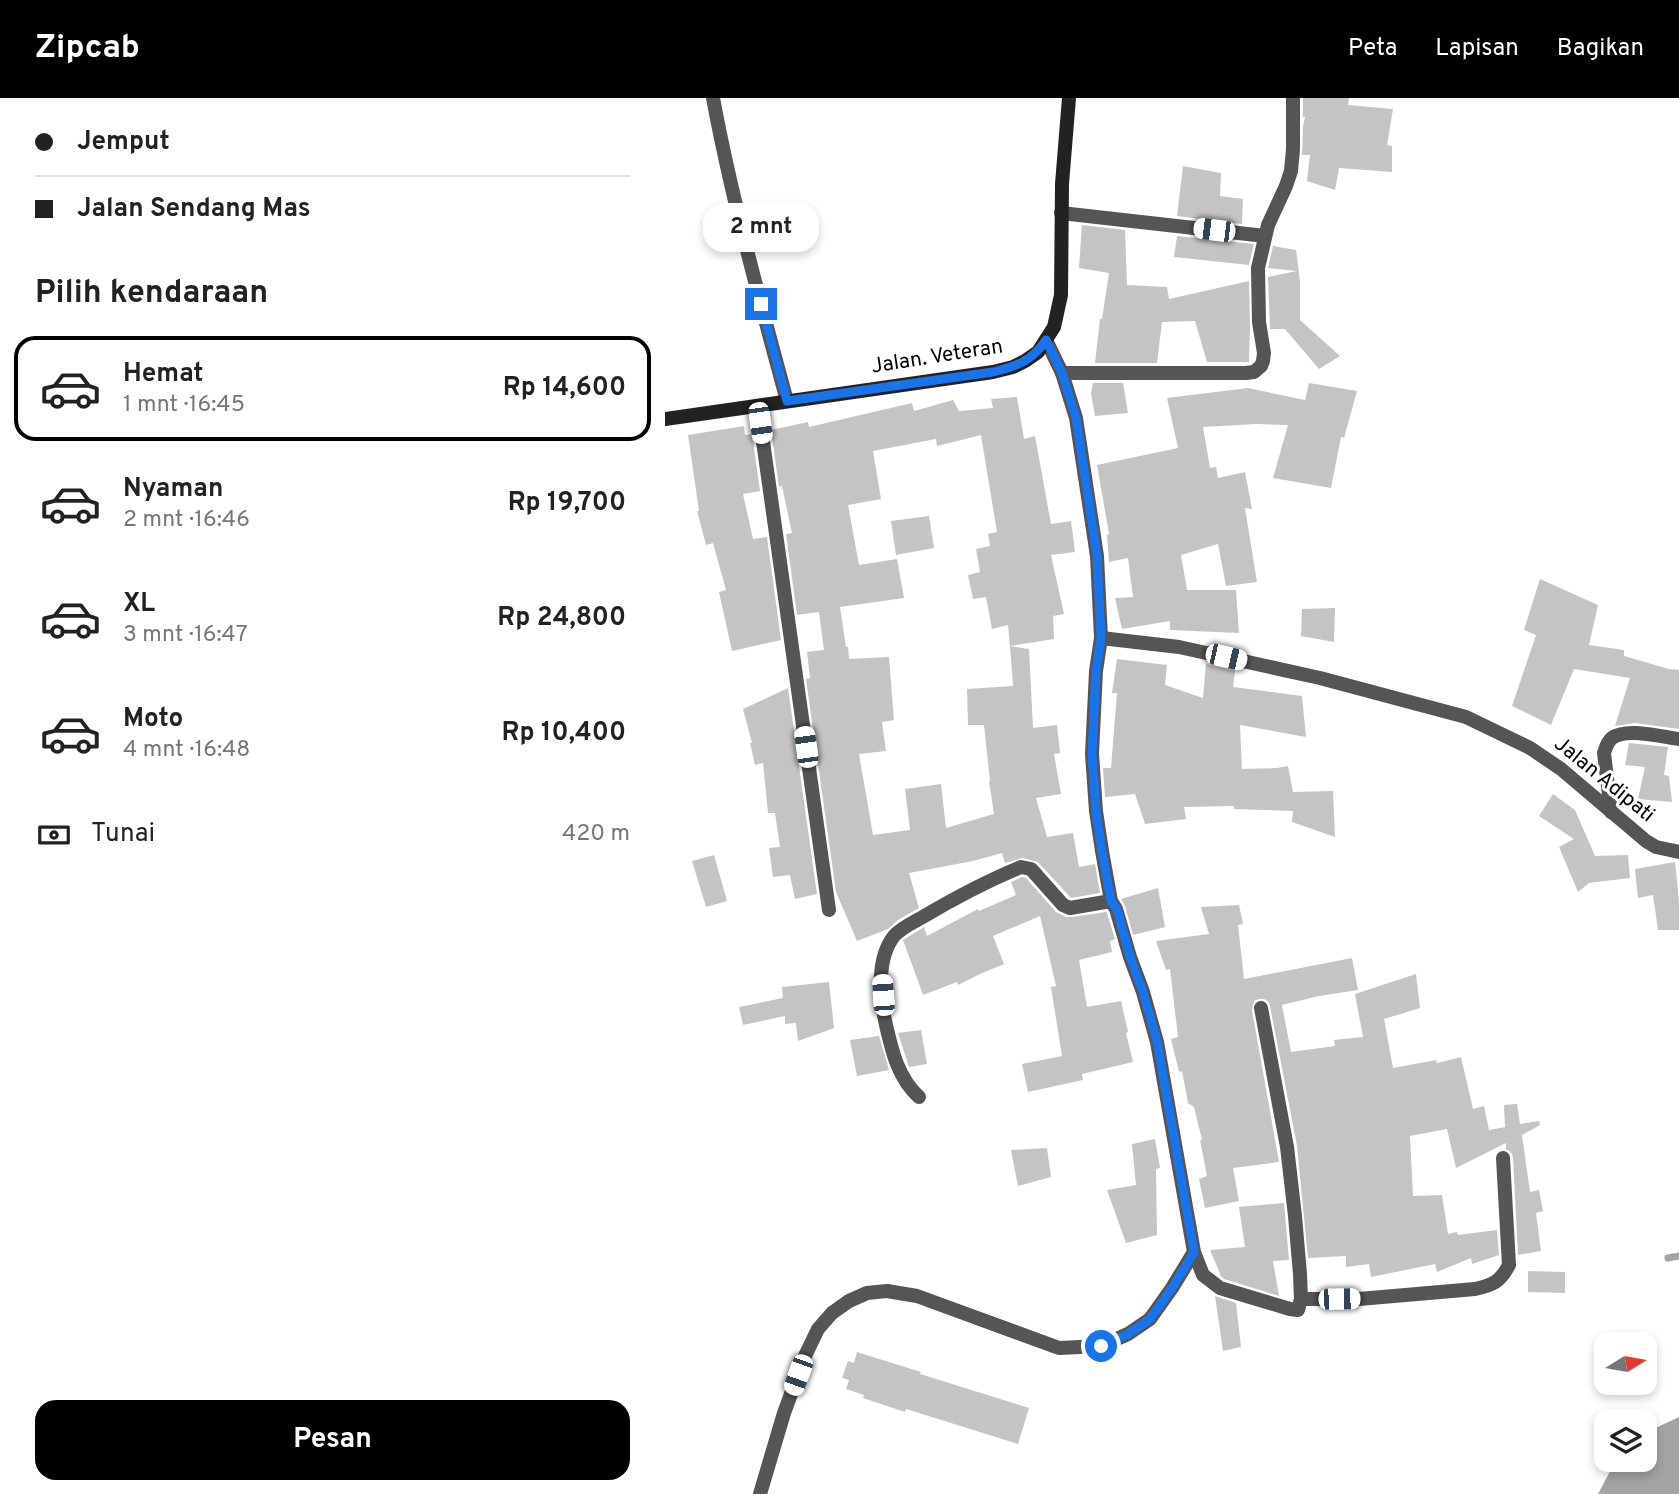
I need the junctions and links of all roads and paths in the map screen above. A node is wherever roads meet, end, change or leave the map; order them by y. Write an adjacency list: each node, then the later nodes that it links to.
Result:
1 (713, 98): 8 (street)
2 (1069, 98): 4 (street, Jalan. Veteran)
3 (1293, 98): 5 (street)
4 (1061, 213): 5 (street); 6 (street, Jalan. Veteran)
5 (1265, 236): 7 (street)
6 (1046, 340): 7 (street); 8 (street, Jalan. Veteran)
7 (1062, 373): 11 (street)
8 (787, 401): 9 (street, Jalan. Veteran)
9 (758, 406): 10 (street, Jalan. Veteran); 16 (street)
10 (665, 418)
11 (1101, 638): 13 (street, Jalan Adipati); 15 (street)
12 (1679, 739): 13 (street)
13 (1611, 812): 14 (street, Jalan Adipati)
14 (1679, 852)
15 (1111, 901): 18 (street); 20 (street)
16 (829, 910)
17 (1261, 1008): 21 (street)
18 (919, 1097)
19 (1503, 1158): 21 (street)
20 (1194, 1252): 21 (street); 22 (street)
21 (1301, 1299)
22 (760, 1494)

